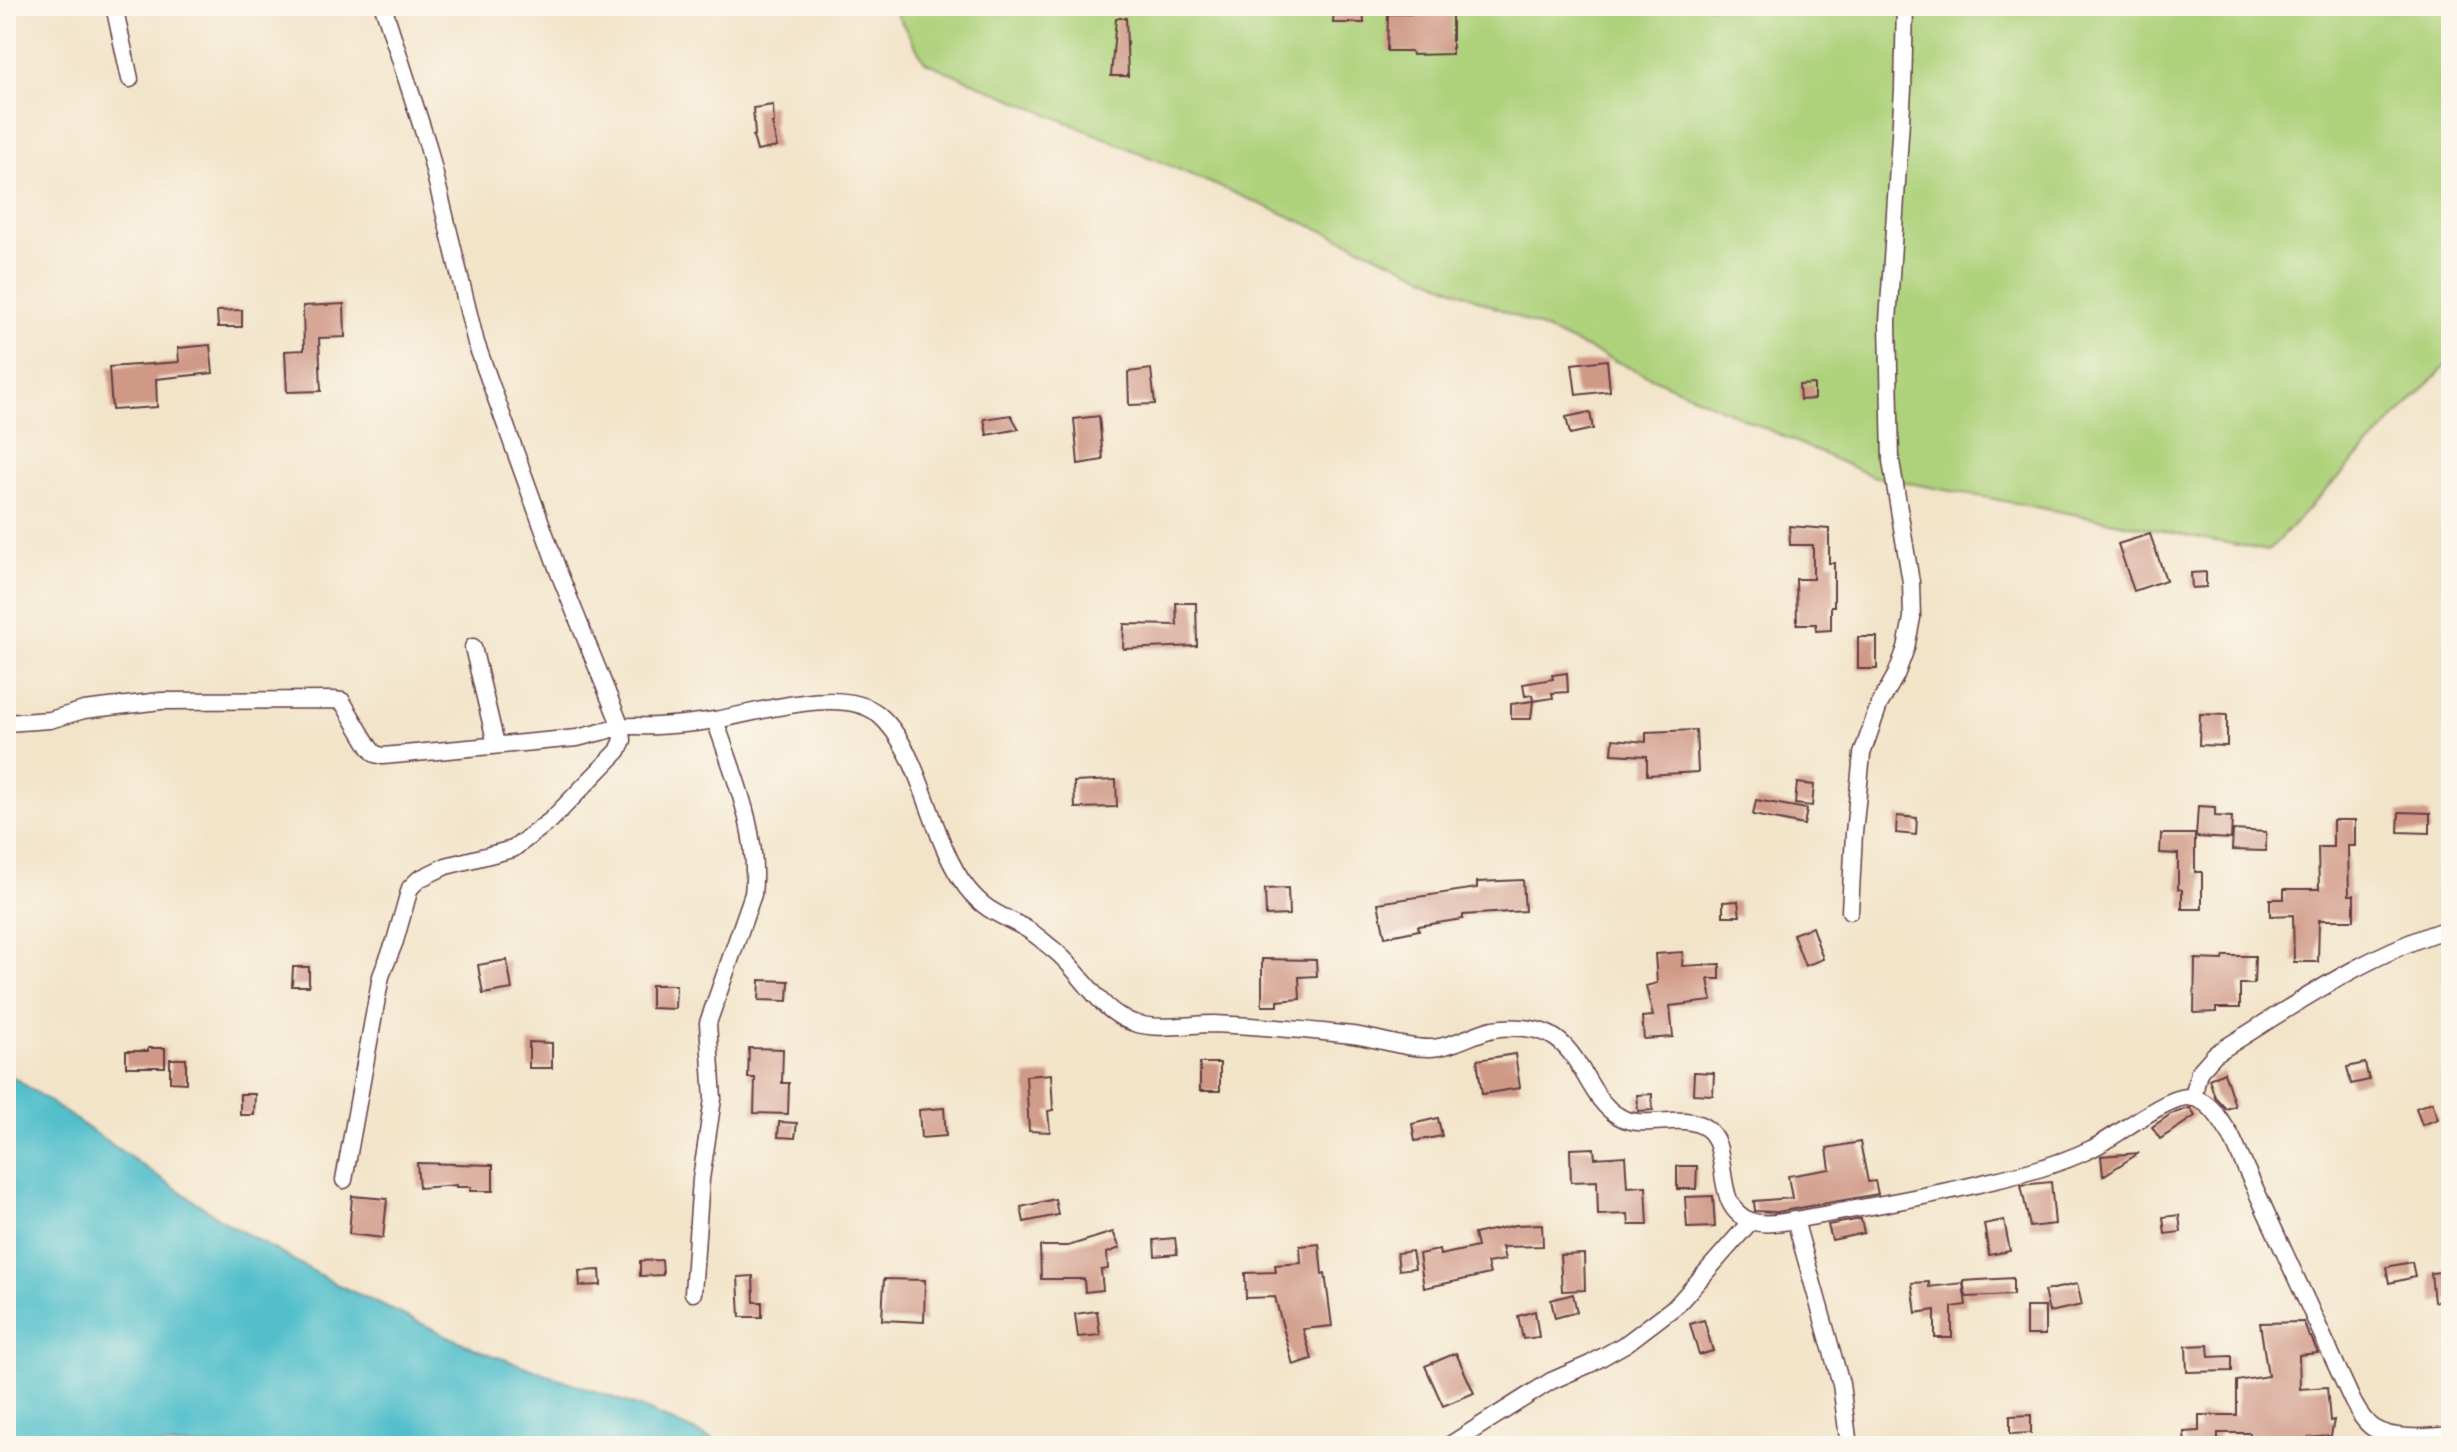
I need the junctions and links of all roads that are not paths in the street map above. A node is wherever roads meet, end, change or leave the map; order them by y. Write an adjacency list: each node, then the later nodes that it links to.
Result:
1 (114, 6): 4 (street)
2 (383, 6): 8 (street)
3 (1905, 6): 10 (street)
4 (130, 79)
5 (473, 647): 9 (street)
6 (715, 720): 8 (street); 15 (street); 16 (street)
7 (6, 723): 9 (street)
8 (621, 727): 9 (street); 13 (street)
9 (496, 744)
10 (1850, 911)
11 (2451, 928): 12 (street)
12 (2193, 1098): 14 (street); 17 (street)
13 (344, 1180)
14 (1795, 1220): 15 (street); 20 (street)
15 (1751, 1221): 19 (street)
16 (693, 1293)
17 (2373, 1428): 18 (street); 21 (street)
18 (2451, 1435)
19 (1448, 1446)
20 (1849, 1446)
21 (2374, 1446)

